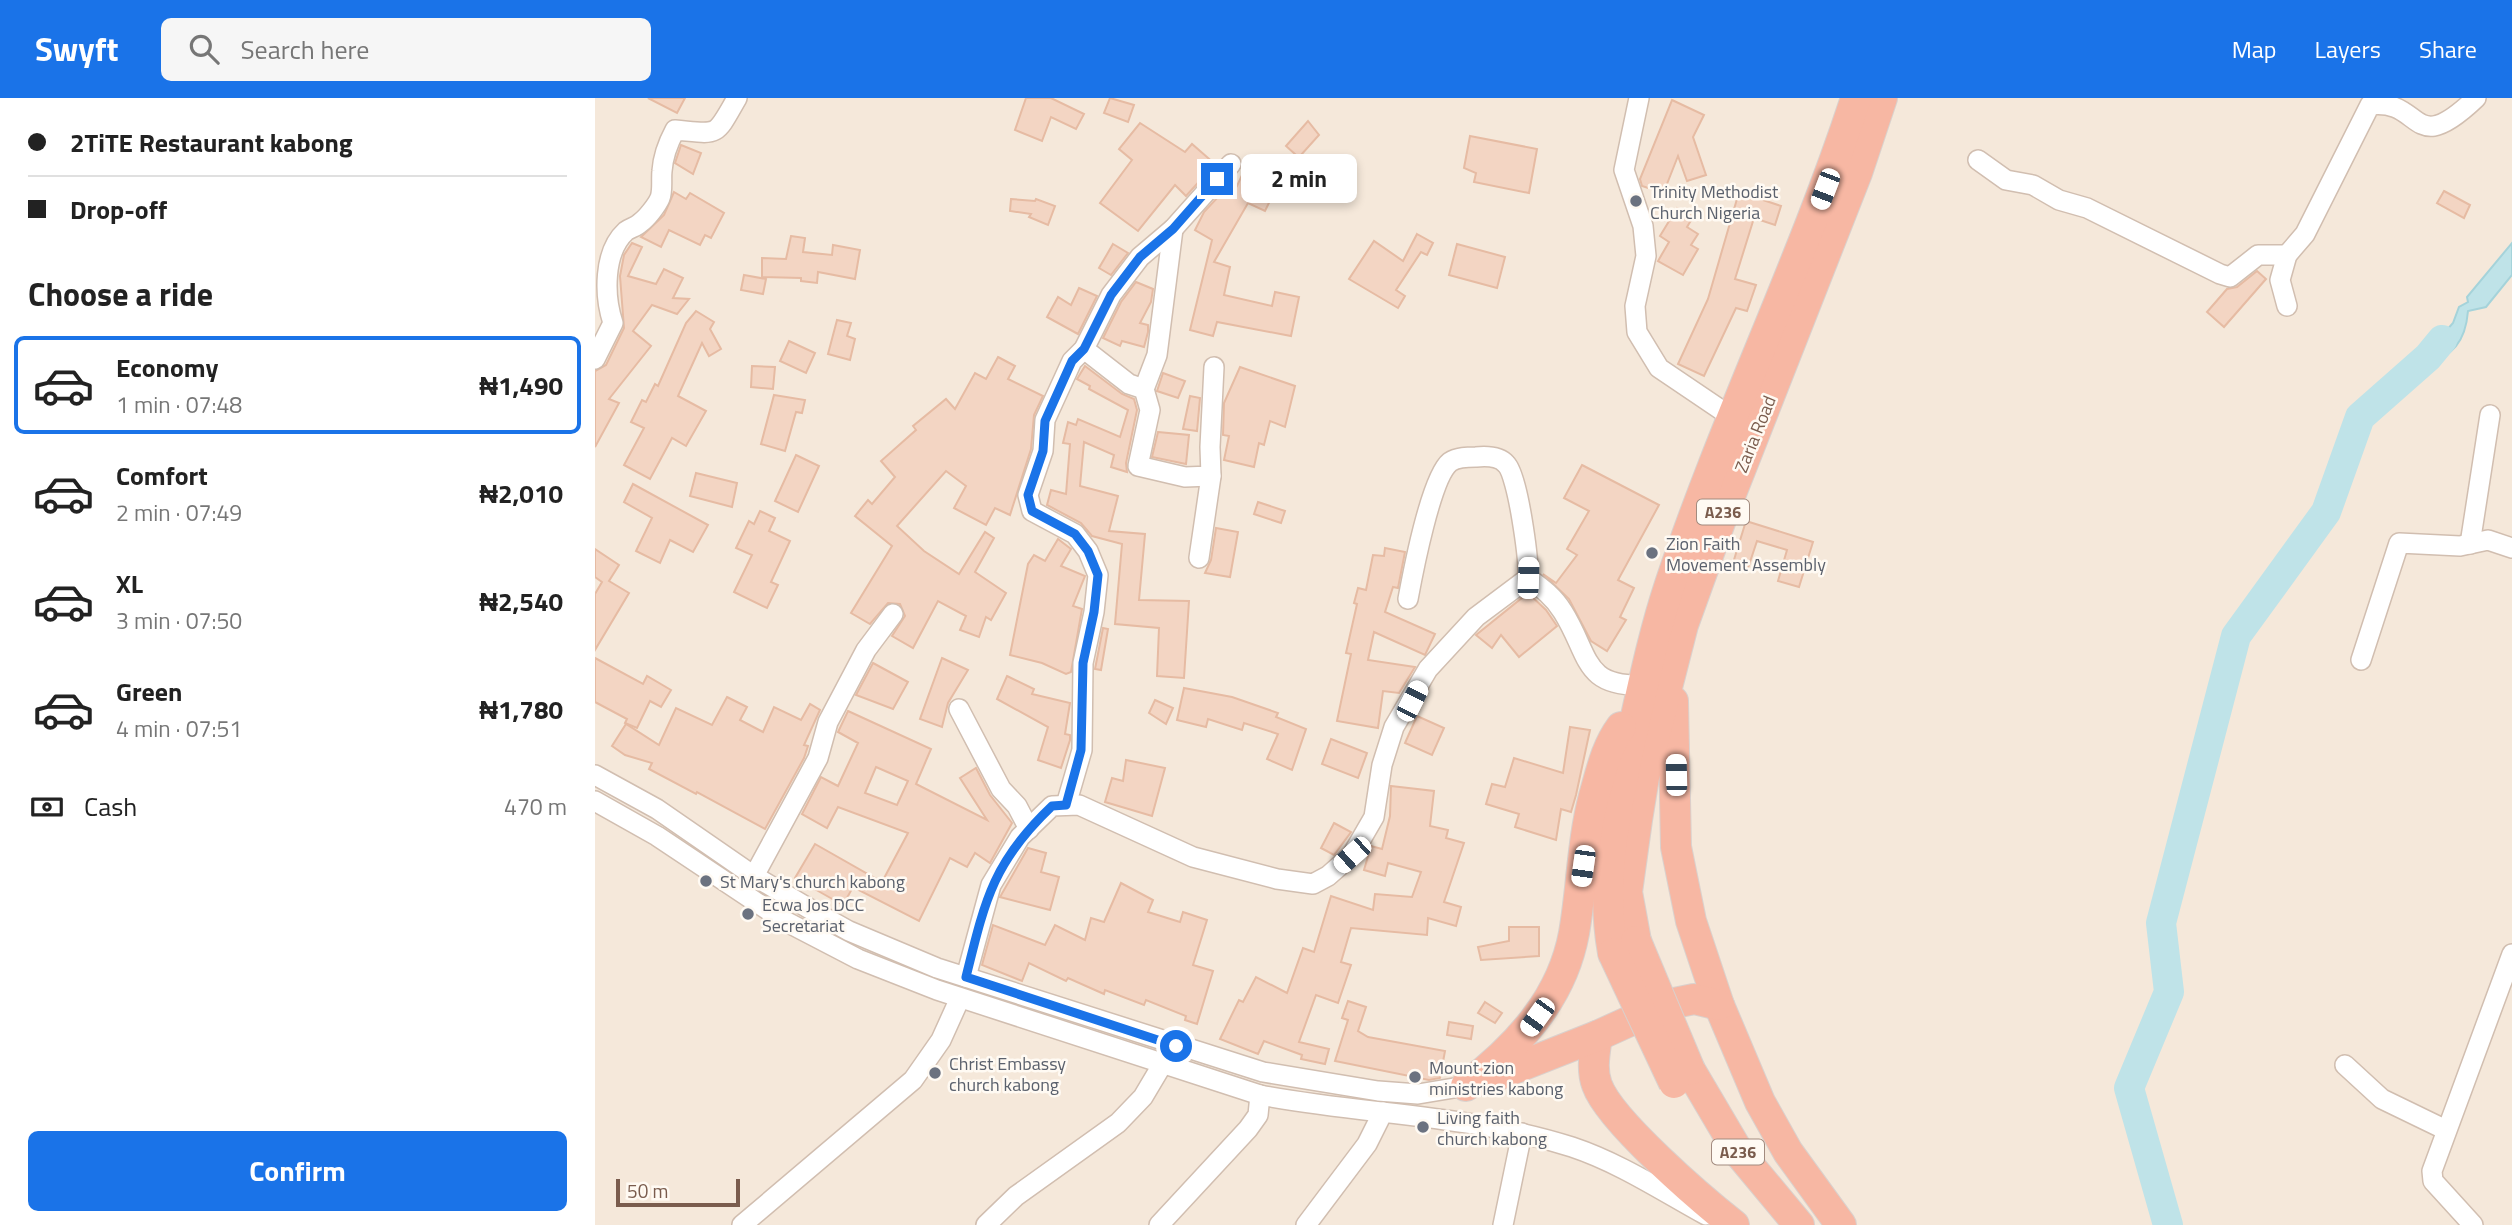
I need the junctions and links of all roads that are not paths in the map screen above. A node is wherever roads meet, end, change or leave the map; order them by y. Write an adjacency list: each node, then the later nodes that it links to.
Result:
1 (737, 98): 12 (street)
2 (1639, 98): 16 (street)
3 (1856, 98): 16 (highway, A236)
4 (1882, 98): 25 (highway, Zaria Road / A236)
5 (2476, 98): 9 (street)
6 (1978, 160): 9 (street)
7 (1231, 164): 8 (street)
8 (1173, 229): 11 (street); 14 (street)
9 (2287, 255): 10 (street)
10 (2287, 306)
11 (1084, 349): 14 (street); 30 (street)
12 (595, 359)
13 (1215, 367): 17 (street)
14 (1144, 389): 17 (street)
15 (2490, 415): 18 (street)
16 (1733, 418): 26 (highway, A236)
17 (1211, 476): 20 (street)
18 (2470, 544): 19 (street); 24 (street)
19 (2512, 548)
20 (1199, 558)
21 (1528, 578): 22 (street); 26 (street); 30 (street)
22 (1408, 599)
23 (893, 614): 32 (street)
24 (2361, 660)
25 (1672, 672): 33 (highway, Zaria Road / A236); 37 (highway)
26 (1640, 699): 33 (highway, A236); 42 (highway)
27 (959, 709): 31 (street)
28 (595, 775): 32 (street)
29 (595, 801): 36 (street)
30 (1066, 805): 31 (street)
31 (1029, 829): 35 (street)
32 (754, 876): 35 (street)
33 (1624, 947): 41 (highway, A236, bridge)
34 (2512, 954): 45 (street)
35 (966, 977): 42 (street)
36 (960, 998): 39 (street); 47 (street)
37 (1719, 1005): 38 (highway); 56 (highway)
38 (1597, 1036): 42 (highway); 53 (highway)
39 (1162, 1065): 43 (street); 48 (street)
40 (2345, 1065): 45 (street)
41 (1682, 1077): 54 (highway, A236); 55 (highway, A236)
42 (1466, 1086)
43 (1260, 1095): 44 (street); 49 (street)
44 (1383, 1112): 46 (street); 50 (street)
45 (2446, 1130): 57 (street)
46 (1522, 1133): 51 (street); 52 (street)
47 (742, 1225)
48 (986, 1225)
49 (1159, 1225)
50 (1306, 1225)
51 (1503, 1225)
52 (1723, 1225)
53 (1734, 1225)
54 (1772, 1225)
55 (1799, 1225)
56 (1841, 1225)
57 (2473, 1225)

